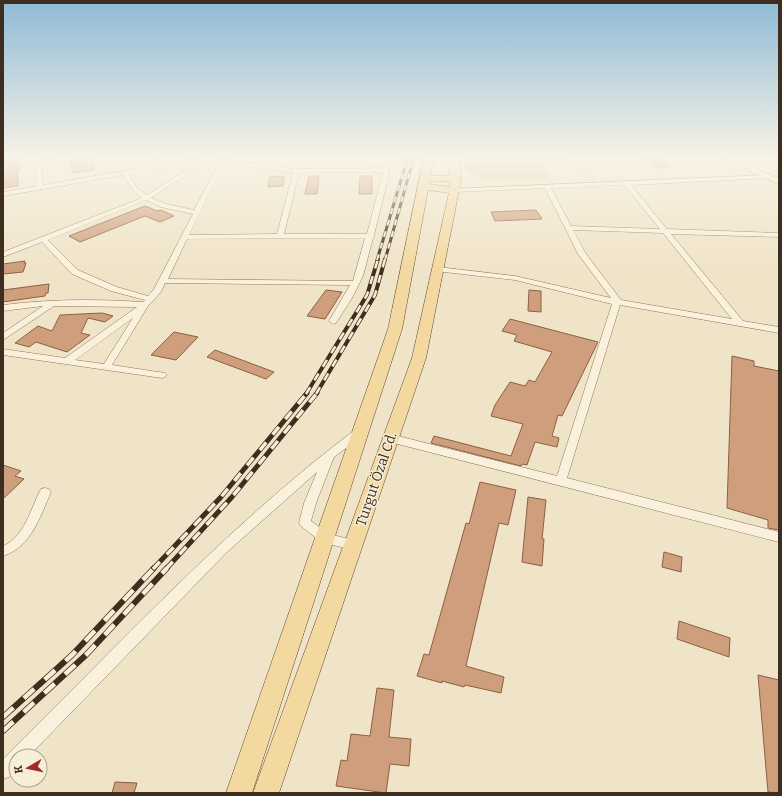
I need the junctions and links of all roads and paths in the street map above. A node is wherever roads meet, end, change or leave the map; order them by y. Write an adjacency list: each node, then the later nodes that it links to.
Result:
1 (141, 194): 10 (street)
2 (154, 194): 10 (street)
3 (206, 194): 11 (street)
4 (290, 194): 15 (street)
5 (381, 194): 16 (street)
6 (423, 194): 35 (main road, Turgut Özal Cd.)
7 (457, 194): 20 (main road, Turgut Özal Cd.)
8 (552, 194): 12 (street)
9 (635, 194): 13 (street)
10 (146, 198): 11 (street); 18 (street)
11 (196, 213): 17 (street)
12 (569, 228): 13 (street); 24 (street)
13 (664, 231): 14 (street); 28 (street)
14 (779, 235)
15 (280, 236): 16 (street); 17 (street)
16 (370, 236): 22 (street)
17 (185, 237): 21 (street)
18 (43, 239): 19 (street); 23 (street)
19 (3, 254)
20 (438, 269): 24 (street); 36 (main road, Turgut Özal Cd.)
21 (162, 281): 22 (street); 23 (street)
22 (355, 283): 27 (street)
23 (148, 302): 25 (street); 32 (street); 33 (street)
24 (617, 302): 28 (street); 38 (street)
25 (52, 303): 26 (street); 30 (street)
26 (3, 308)
27 (333, 321)
28 (739, 322): 29 (street)
29 (779, 330)
30 (3, 337)
31 (3, 352): 32 (street)
32 (67, 361): 33 (street)
33 (107, 366): 34 (street)
34 (162, 375)
35 (361, 430): 37 (street); 41 (main road, Turgut Özal Cd.)
36 (390, 438): 38 (street); 42 (main road, Turgut Özal Cd.)
37 (330, 455): 41 (street); 44 (street)
38 (560, 480): 40 (street)
39 (45, 492): 43 (street)
40 (779, 537)
41 (325, 538): 42 (street); 45 (main road, Turgut Özal Cd.)
42 (353, 545): 46 (main road, Turgut Özal Cd.)
43 (3, 551)
44 (26, 748)
45 (239, 793)
46 (266, 793)

